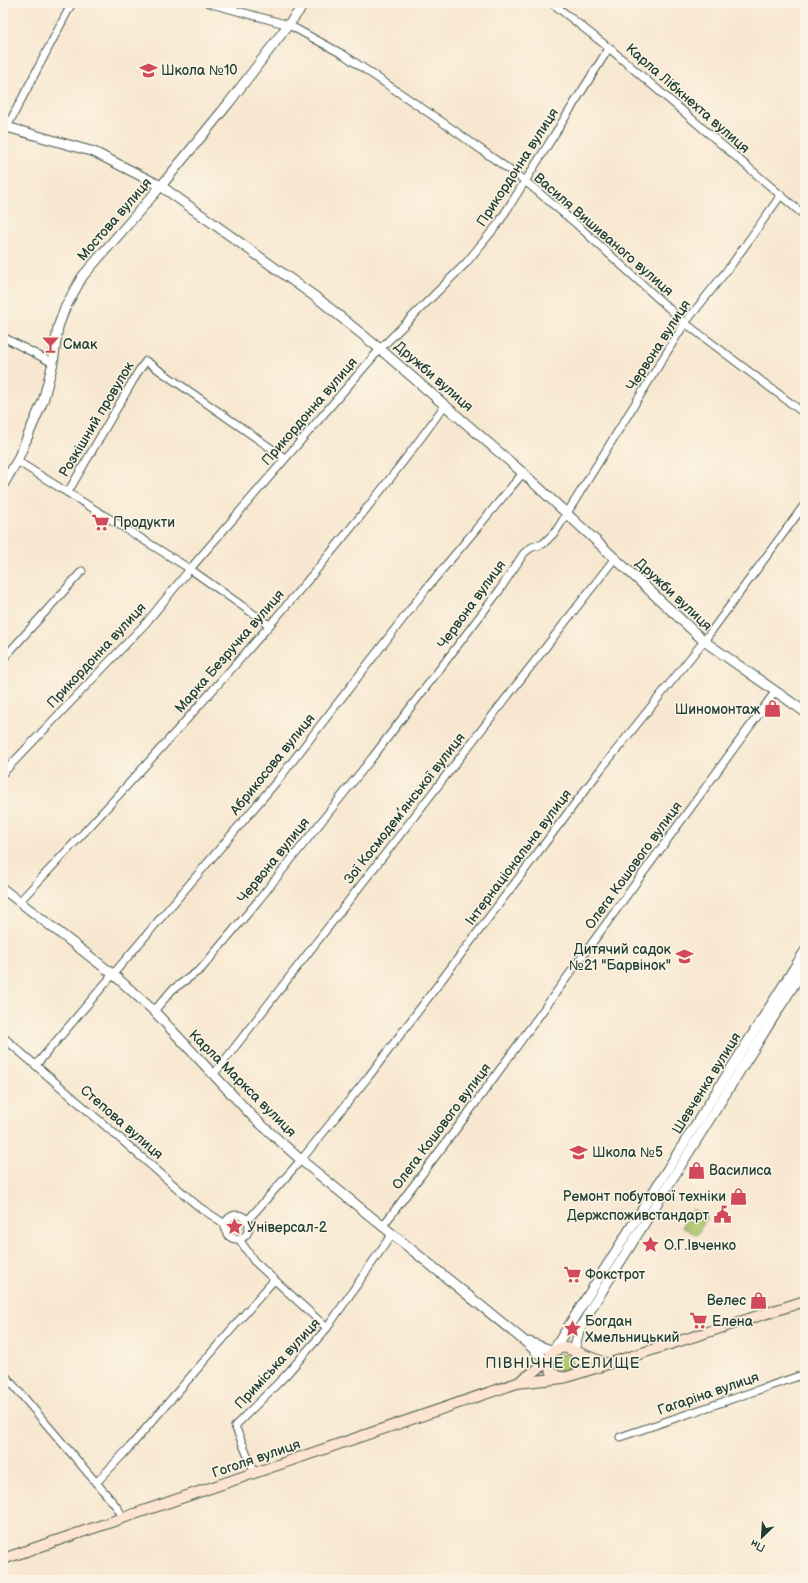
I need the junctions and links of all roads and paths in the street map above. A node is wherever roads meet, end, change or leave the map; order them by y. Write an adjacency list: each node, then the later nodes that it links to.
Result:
1 (72, 3): 7 (street)
2 (208, 3): 5 (street, Василя Вишиваного вулиця)
3 (305, 3): 5 (street, Мостова вулиця)
4 (552, 3): 6 (street, Карла Лібкнехта вулиця)
5 (289, 25): 8 (street, Василя Вишиваного вулиця); 9 (street, Мостова вулиця)
6 (610, 48): 8 (street, Прикордонна вулиця); 10 (street, Карла Лібкнехта вулиця)
7 (5, 127): 9 (street, Дружби вулиця)
8 (525, 181): 12 (street, Василя Вишиваного вулиця); 14 (street, Прикордонна вулиця)
9 (161, 186): 14 (street, Дружби вулиця); 15 (street, Мостова вулиця)
10 (781, 194): 11 (street, Карла Лібкнехта вулиця); 12 (street, Червона вулиця)
11 (805, 216)
12 (685, 323): 17 (street, Василя Вишиваного вулиця); 24 (street, Червона вулиця)
13 (3, 337): 15 (street)
14 (380, 348): 16 (street, Дружби вулиця); 18 (street, Прикордонна вулиця)
15 (53, 363): 19 (street, Мостова вулиця)
16 (445, 405): 20 (street, Дружби вулиця); 28 (street, Марка Безручка вулиця)
17 (805, 414)
18 (285, 458): 22 (street, Розкішний провулок); 26 (street, Прикордонна вулиця)
19 (17, 461): 21 (street, Мостова вулиця); 22 (street, Розкішний провулок)
20 (523, 473): 24 (street, Дружби вулиця); 38 (street, Абрикосова вулиця)
21 (3, 485)
22 (68, 492): 26 (street, Розкішний провулок)
23 (805, 504): 29 (street, Інтернаціональна вулиця)
24 (568, 515): 25 (street, Дружби вулиця); 40 (street, Червона вулиця)
25 (615, 558): 29 (street, Дружби вулиця); 43 (street, Зої Космодем’янської вулиця)
26 (190, 569): 28 (street, Розкішний провулок); 33 (street, Прикордонна вулиця)
27 (82, 571): 30 (street)
28 (269, 625): 35 (street, Марка Безручка вулиця)
29 (704, 641): 31 (street, Дружби вулиця); 45 (street, Інтернаціональна вулиця)
30 (3, 659)
31 (775, 692): 32 (street, Дружби вулиця); 48 (street, Олега Кошового вулиця)
32 (805, 712)
33 (3, 773)
34 (3, 889): 35 (street, Карла Маркса вулиця)
35 (19, 902): 38 (street, Карла Маркса вулиця)
36 (805, 951): 39 (street, Шевченка вулиця)
37 (805, 968): 39 (street, Шевченка вулиця)
38 (114, 975): 40 (street, Карла Маркса вулиця); 42 (street, Абрикосова вулиця)
39 (783, 996): 44 (street, Шевченка вулиця)
40 (154, 1012): 43 (street, Карла Маркса вулиця)
41 (3, 1037): 42 (street, Степова вулиця)
42 (36, 1065): 47 (street, Степова вулиця)
43 (214, 1074): 45 (street, Карла Маркса вулиця)
44 (684, 1153): 55 (street, Шевченка вулиця); 56 (street, Шевченка вулиця)
45 (301, 1160): 46 (street, Інтернаціональна вулиця); 48 (street, Карла Маркса вулиця)
46 (247, 1221): 47 (street); 50 (street)
47 (225, 1224): 50 (street)
48 (382, 1227): 49 (street, Карла Маркса вулиця)
49 (392, 1234): 53 (street, Приміська вулиця); 54 (street, Карла Маркса вулиця)
50 (240, 1239): 51 (street)
51 (274, 1280): 53 (street); 66 (street)
52 (805, 1301): 58 (main road, Гоголя вулиця)
53 (327, 1328): 65 (street, Приміська вулиця)
54 (522, 1339): 55 (street, Карла Маркса вулиця); 57 (street, Карла Маркса вулиця)
55 (553, 1351): 56 (main road); 57 (main road)
56 (574, 1352): 58 (main road); 60 (main road)
57 (548, 1362): 62 (main road); 63 (main road, Гоголя вулиця)
58 (608, 1364): 60 (main road, Гоголя вулиця)
59 (3, 1373): 66 (street)
60 (573, 1374): 62 (main road, Гоголя вулиця)
61 (805, 1374): 64 (street, Гагаріна вулиця)
62 (563, 1378): 63 (main road, Гоголя вулиця)
63 (517, 1383): 65 (main road, Гоголя вулиця)
64 (620, 1437)
65 (255, 1473): 67 (main road, Гоголя вулиця)
66 (96, 1483): 67 (street)
67 (124, 1518): 68 (main road, Гоголя вулиця)
68 (3, 1559)

